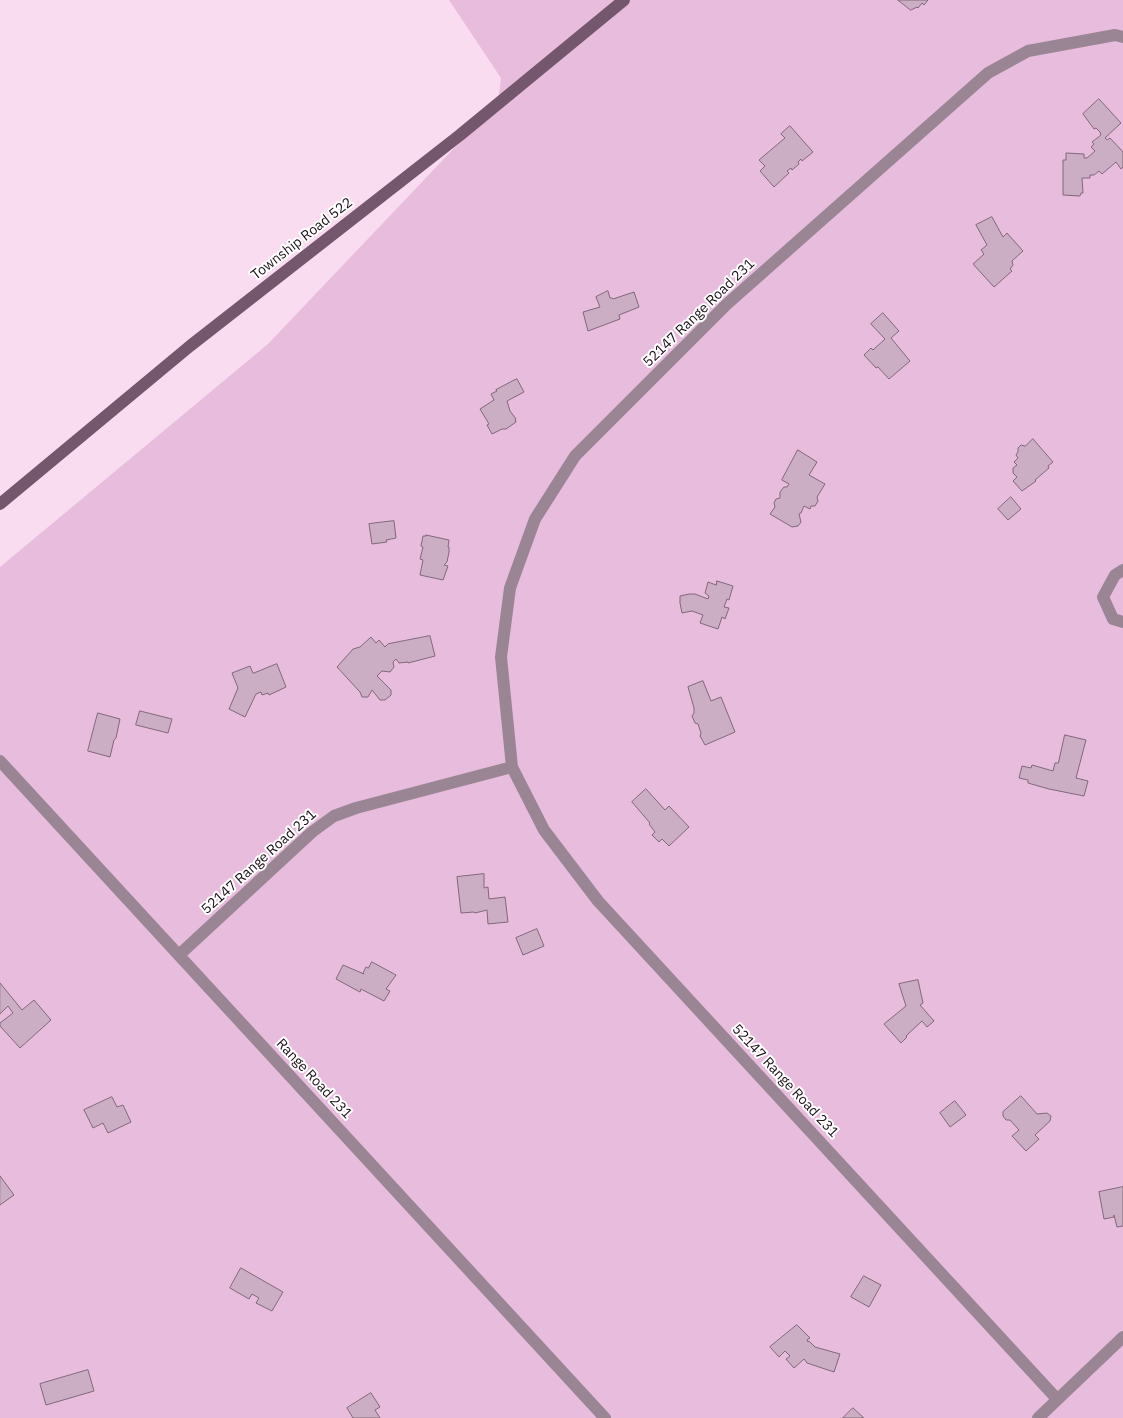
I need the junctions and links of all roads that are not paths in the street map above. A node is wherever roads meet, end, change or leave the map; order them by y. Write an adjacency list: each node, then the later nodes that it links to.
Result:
1 (624, 0): 3 (main road, Township Road 522)
2 (1123, 37): 7 (street, 52147 Range Road 231)
3 (0, 504)
4 (1123, 570): 5 (street)
5 (1123, 622)
6 (0, 761): 8 (street, Range Road 231)
7 (512, 767): 8 (street, 52147 Range Road 231); 10 (street, 52147 Range Road 231)
8 (179, 954): 11 (street, Range Road 231)
9 (1123, 1338): 10 (street)
10 (1057, 1399): 12 (street)
11 (605, 1418)
12 (1038, 1418)

